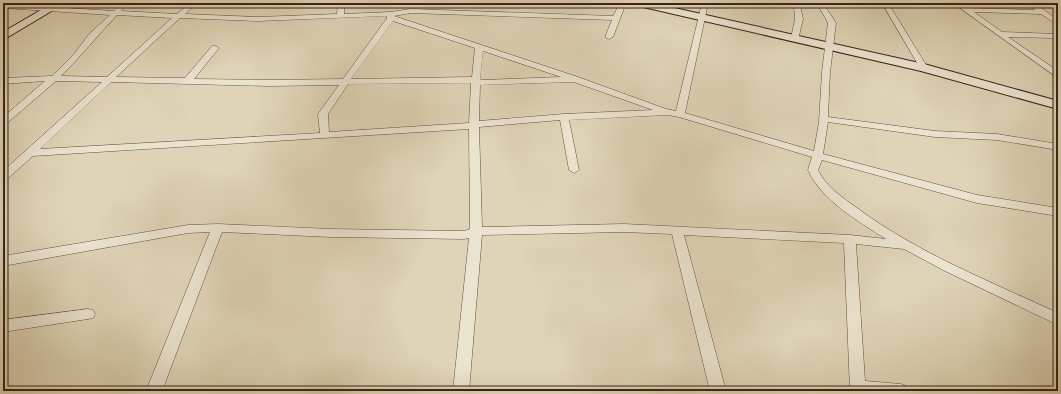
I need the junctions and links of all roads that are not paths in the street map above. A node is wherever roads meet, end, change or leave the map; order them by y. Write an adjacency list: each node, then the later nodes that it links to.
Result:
1 (60, 3): 15 (street)
2 (126, 3): 19 (street)
3 (194, 3): 20 (street)
4 (342, 3): 21 (street)
5 (409, 3): 17 (street)
6 (623, 3): 24 (street)
7 (639, 3): 23 (street)
8 (705, 3): 23 (street)
9 (783, 3): 30 (street)
10 (820, 3): 31 (street)
11 (885, 3): 34 (street)
12 (956, 3): 16 (street)
13 (1030, 3): 18 (street)
14 (5, 6): 15 (street)
15 (49, 10): 19 (street); 27 (street)
16 (965, 10): 18 (street); 26 (street)
17 (407, 12): 22 (street); 24 (street)
18 (1042, 12): 25 (street)
19 (117, 13): 20 (street); 36 (street)
20 (178, 16): 21 (street); 37 (street)
21 (340, 16): 22 (street)
22 (390, 16): 32 (street); 42 (street)
23 (701, 17): 30 (street); 45 (street)
24 (616, 18): 29 (street)
25 (1058, 23)
26 (1001, 34): 28 (street); 35 (street)
27 (3, 36)
28 (1058, 36)
29 (609, 38)
30 (795, 38): 31 (street)
31 (828, 45): 34 (street); 47 (street)
32 (478, 47): 38 (street); 39 (street)
33 (215, 48): 41 (street)
34 (924, 68): 43 (street)
35 (1058, 75)
36 (54, 78): 37 (street); 40 (street); 48 (street)
37 (108, 79): 41 (street); 52 (street)
38 (576, 79): 39 (street); 44 (street)
39 (474, 80): 42 (street); 49 (street)
40 (3, 81)
41 (187, 82): 42 (street)
42 (345, 82): 50 (street)
43 (1058, 105)
44 (668, 112): 45 (street); 46 (street)
45 (680, 114): 53 (street)
46 (564, 117): 49 (street); 54 (street)
47 (823, 119): 51 (street); 53 (street)
48 (3, 122)
49 (472, 126): 50 (street); 58 (street)
50 (325, 136): 52 (street)
51 (1058, 147)
52 (32, 153): 55 (street)
53 (819, 156): 56 (street); 61 (street)
54 (574, 170)
55 (3, 177)
56 (1058, 212)
57 (218, 228): 58 (street); 62 (street); 67 (street)
58 (476, 231): 59 (street); 68 (street)
59 (677, 231): 60 (street); 69 (street)
60 (850, 239): 61 (street); 66 (street)
61 (903, 245): 64 (street)
62 (3, 261)
63 (88, 314): 65 (street)
64 (1058, 319)
65 (3, 326)
66 (857, 389): 70 (street)
67 (154, 391)
68 (461, 391)
69 (718, 391)
70 (901, 391)

